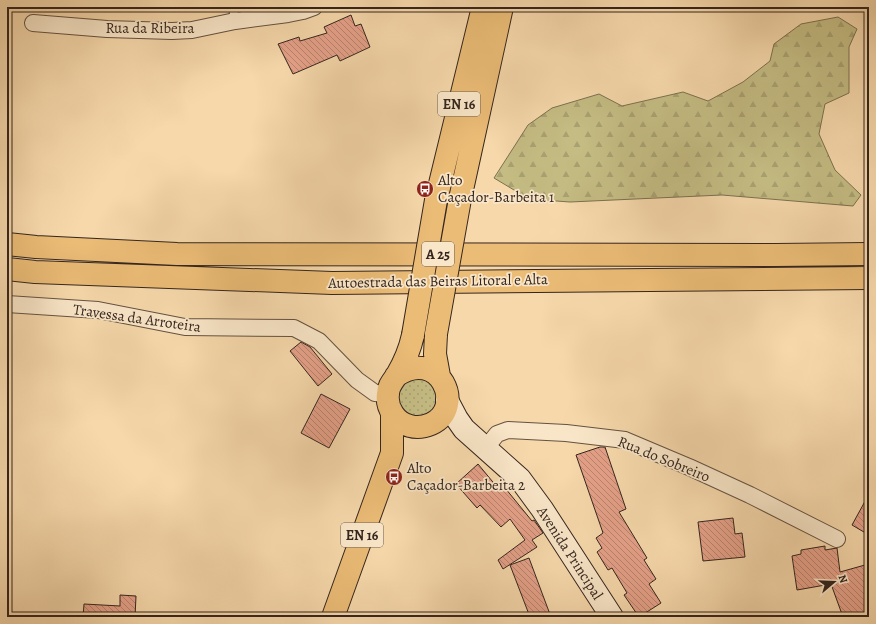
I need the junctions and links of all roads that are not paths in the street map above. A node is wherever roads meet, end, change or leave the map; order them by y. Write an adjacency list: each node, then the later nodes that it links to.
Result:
1 (314, 7): 4 (street, Rua da Ribeira)
2 (482, 7): 13 (main road, EN 16, bridge)
3 (502, 7): 12 (main road, EN 16, bridge)
4 (272, 11): 5 (street, Rua da Ribeira)
5 (234, 14): 6 (street, Rua da Ribeira)
6 (33, 23)
7 (7, 244): 8 (main road, Autoestrada das Beiras Litoral e Alta / A 25)
8 (869, 254)
9 (7, 269): 10 (main road, Autoestrada das Beiras Litoral e Alta / A 25)
10 (869, 278)
11 (7, 304): 13 (street, Travessa da Arroteira)
12 (439, 376): 13 (main road); 14 (main road, EN 16)
13 (392, 394): 15 (main road); 17 (main road, EN 16)
14 (447, 400): 15 (main road, EN 16); 16 (main road, Avenida Principal)
15 (420, 427): 16 (main road, Avenida Principal); 17 (main road, EN 16)
16 (480, 444): 18 (street, Rua do Sobreiro); 20 (main road, Avenida Principal)
17 (392, 453): 19 (main road, EN 16)
18 (837, 538)
19 (333, 617)
20 (612, 617)

